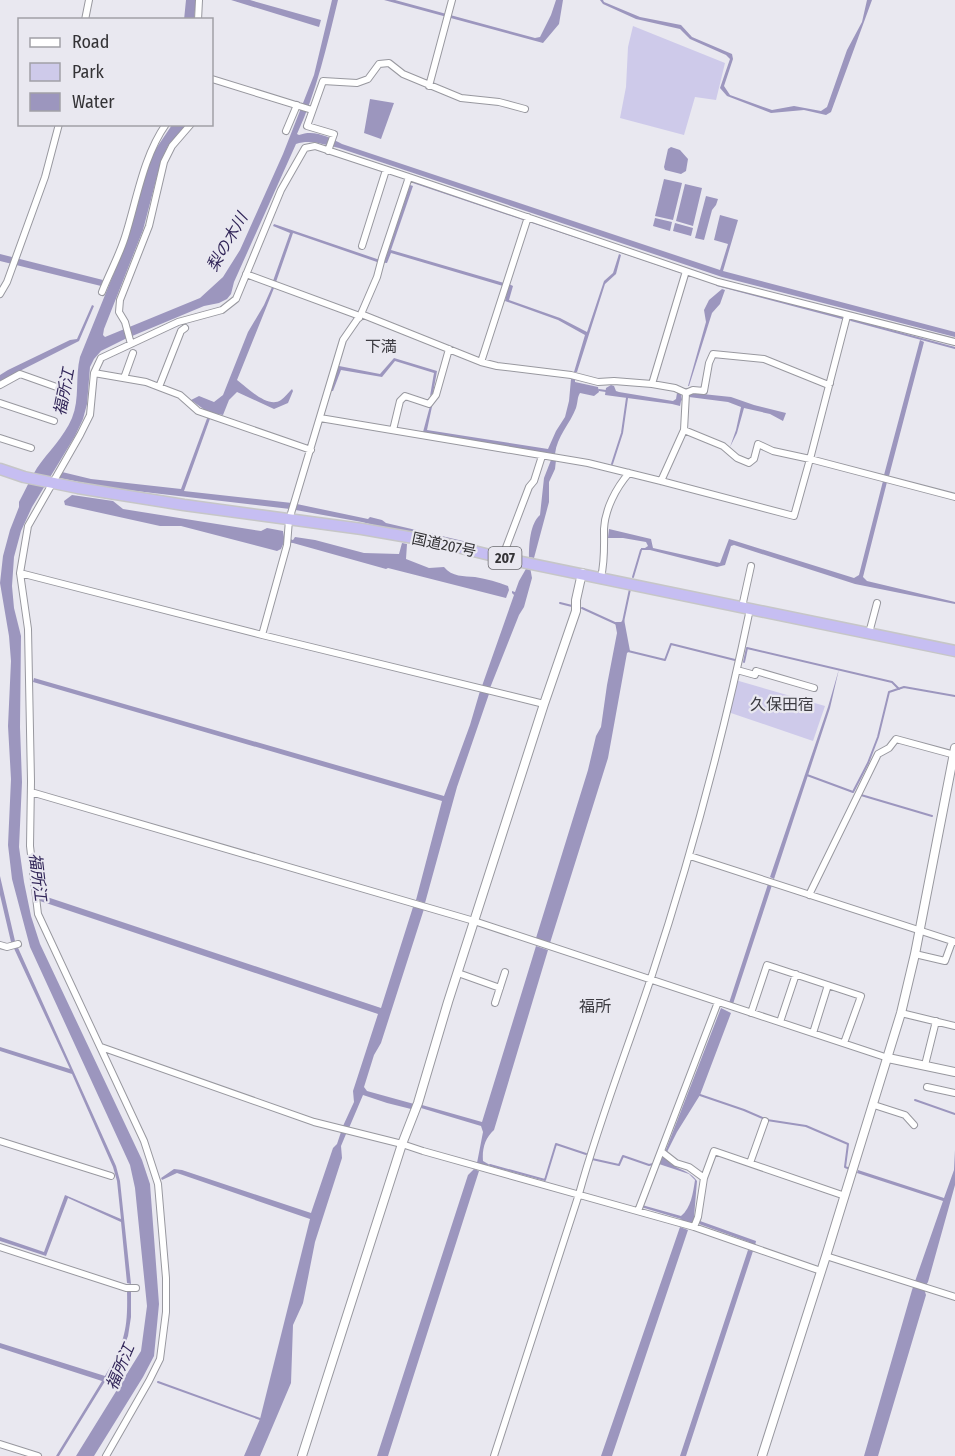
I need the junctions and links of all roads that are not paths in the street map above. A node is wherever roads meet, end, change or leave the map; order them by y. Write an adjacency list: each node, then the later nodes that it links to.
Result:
1 (89, 0): 4 (street)
2 (199, 0): 5 (street)
3 (452, 0): 7 (street)
4 (85, 18)
5 (198, 18)
6 (213, 79): 8 (street)
7 (429, 86): 9 (street); 10 (street)
8 (297, 105): 10 (street); 14 (street)
9 (525, 109)
10 (312, 110): 15 (street)
11 (58, 126): 23 (street)
12 (165, 126): 22 (street)
13 (189, 126): 28 (street)
14 (286, 131)
15 (328, 151): 16 (street); 21 (street)
16 (386, 170): 17 (street); 19 (street)
17 (409, 177): 18 (street); 25 (street)
18 (527, 220): 20 (street); 31 (street)
19 (362, 246)
20 (686, 271): 24 (street); 35 (street)
21 (246, 274): 25 (street); 28 (street)
22 (102, 292)
23 (0, 294)
24 (847, 315): 27 (street); 34 (street)
25 (360, 316): 29 (street); 41 (street)
26 (185, 328): 37 (street)
27 (955, 342)
28 (131, 344): 32 (street)
29 (449, 349): 31 (street); 43 (street)
30 (133, 353): 33 (street)
31 (481, 362): 35 (street)
32 (94, 373): 33 (street); 53 (street)
33 (124, 378): 37 (street)
34 (830, 383): 39 (street); 49 (street)
35 (652, 384): 39 (street)
36 (0, 385): 38 (street)
37 (159, 387): 47 (street)
38 (65, 390)
39 (685, 397): 44 (street)
40 (0, 403): 42 (street)
41 (320, 418): 43 (street); 47 (street)
42 (54, 422)
43 (393, 430): 48 (street)
44 (684, 430): 49 (street); 52 (street)
45 (0, 438): 46 (street)
46 (31, 448)
47 (311, 450): 55 (street)
48 (549, 457): 51 (street); 56 (street)
49 (810, 459): 52 (street); 54 (street)
50 (0, 469): 53 (highway, 国道207号 / 207)
51 (629, 473): 52 (street); 60 (street)
52 (661, 481)
53 (52, 483): 55 (highway, 国道207号 / 207); 58 (street)
54 (955, 497)
55 (291, 516): 56 (highway, 国道207号 / 207); 64 (street)
56 (502, 558): 59 (highway, 国道207号 / 207)
57 (751, 566): 62 (street)
58 (20, 573): 64 (street); 70 (street)
59 (582, 573): 60 (highway, 国道207号 / 207); 68 (street)
60 (601, 577): 62 (highway, 国道207号 / 207)
61 (877, 603): 63 (street)
62 (746, 608): 63 (highway, 国道207号 / 207); 66 (street)
63 (869, 633): 65 (highway, 国道207号 / 207)
64 (262, 635): 68 (street)
65 (955, 651)
66 (737, 670): 67 (street); 71 (street)
67 (814, 688)
68 (544, 704): 73 (street)
69 (955, 753): 72 (street); 74 (street)
70 (31, 792): 73 (street); 94 (street)
71 (690, 856): 72 (street); 82 (street)
72 (809, 895): 74 (street)
73 (474, 921): 80 (street); 82 (street)
74 (919, 931): 75 (street); 78 (street)
75 (954, 942): 78 (street)
76 (18, 944): 77 (street)
77 (3, 946)
78 (915, 954): 88 (street)
79 (505, 972): 84 (street)
80 (458, 974): 84 (street); 104 (street)
81 (796, 974): 83 (street); 87 (street); 89 (street)
82 (651, 980): 85 (street); 109 (street)
83 (828, 985): 92 (street); 93 (street)
84 (500, 988): 86 (street)
85 (718, 1002): 87 (street); 105 (street)
86 (495, 1003)
87 (751, 1012): 89 (street)
88 (901, 1013): 90 (street); 95 (street)
89 (780, 1022): 92 (street)
90 (936, 1022): 91 (street); 96 (street)
91 (955, 1026)
92 (813, 1033): 93 (street)
93 (844, 1043): 95 (street)
94 (101, 1047): 104 (street); 120 (street)
95 (888, 1058): 96 (street); 100 (street)
96 (925, 1065): 97 (street)
97 (955, 1072)
98 (927, 1087): 99 (street)
99 (955, 1093)
100 (874, 1105): 102 (street); 110 (street)
101 (765, 1121): 106 (street)
102 (914, 1125)
103 (0, 1141): 107 (street)
104 (402, 1144): 109 (street); 121 (street)
105 (662, 1152): 108 (street); 111 (street)
106 (750, 1163): 108 (street); 110 (street)
107 (111, 1176)
108 (704, 1178): 112 (street)
109 (579, 1194): 111 (street); 122 (street)
110 (845, 1196): 114 (street)
111 (638, 1210): 112 (street)
112 (694, 1227): 115 (street)
113 (0, 1247): 116 (street)
114 (826, 1256): 115 (street); 117 (street)
115 (821, 1271): 123 (street)
116 (136, 1288)
117 (955, 1297)
118 (0, 1444): 119 (street)
119 (38, 1456)
120 (106, 1456)
121 (302, 1456)
122 (494, 1456)
123 (762, 1456)

